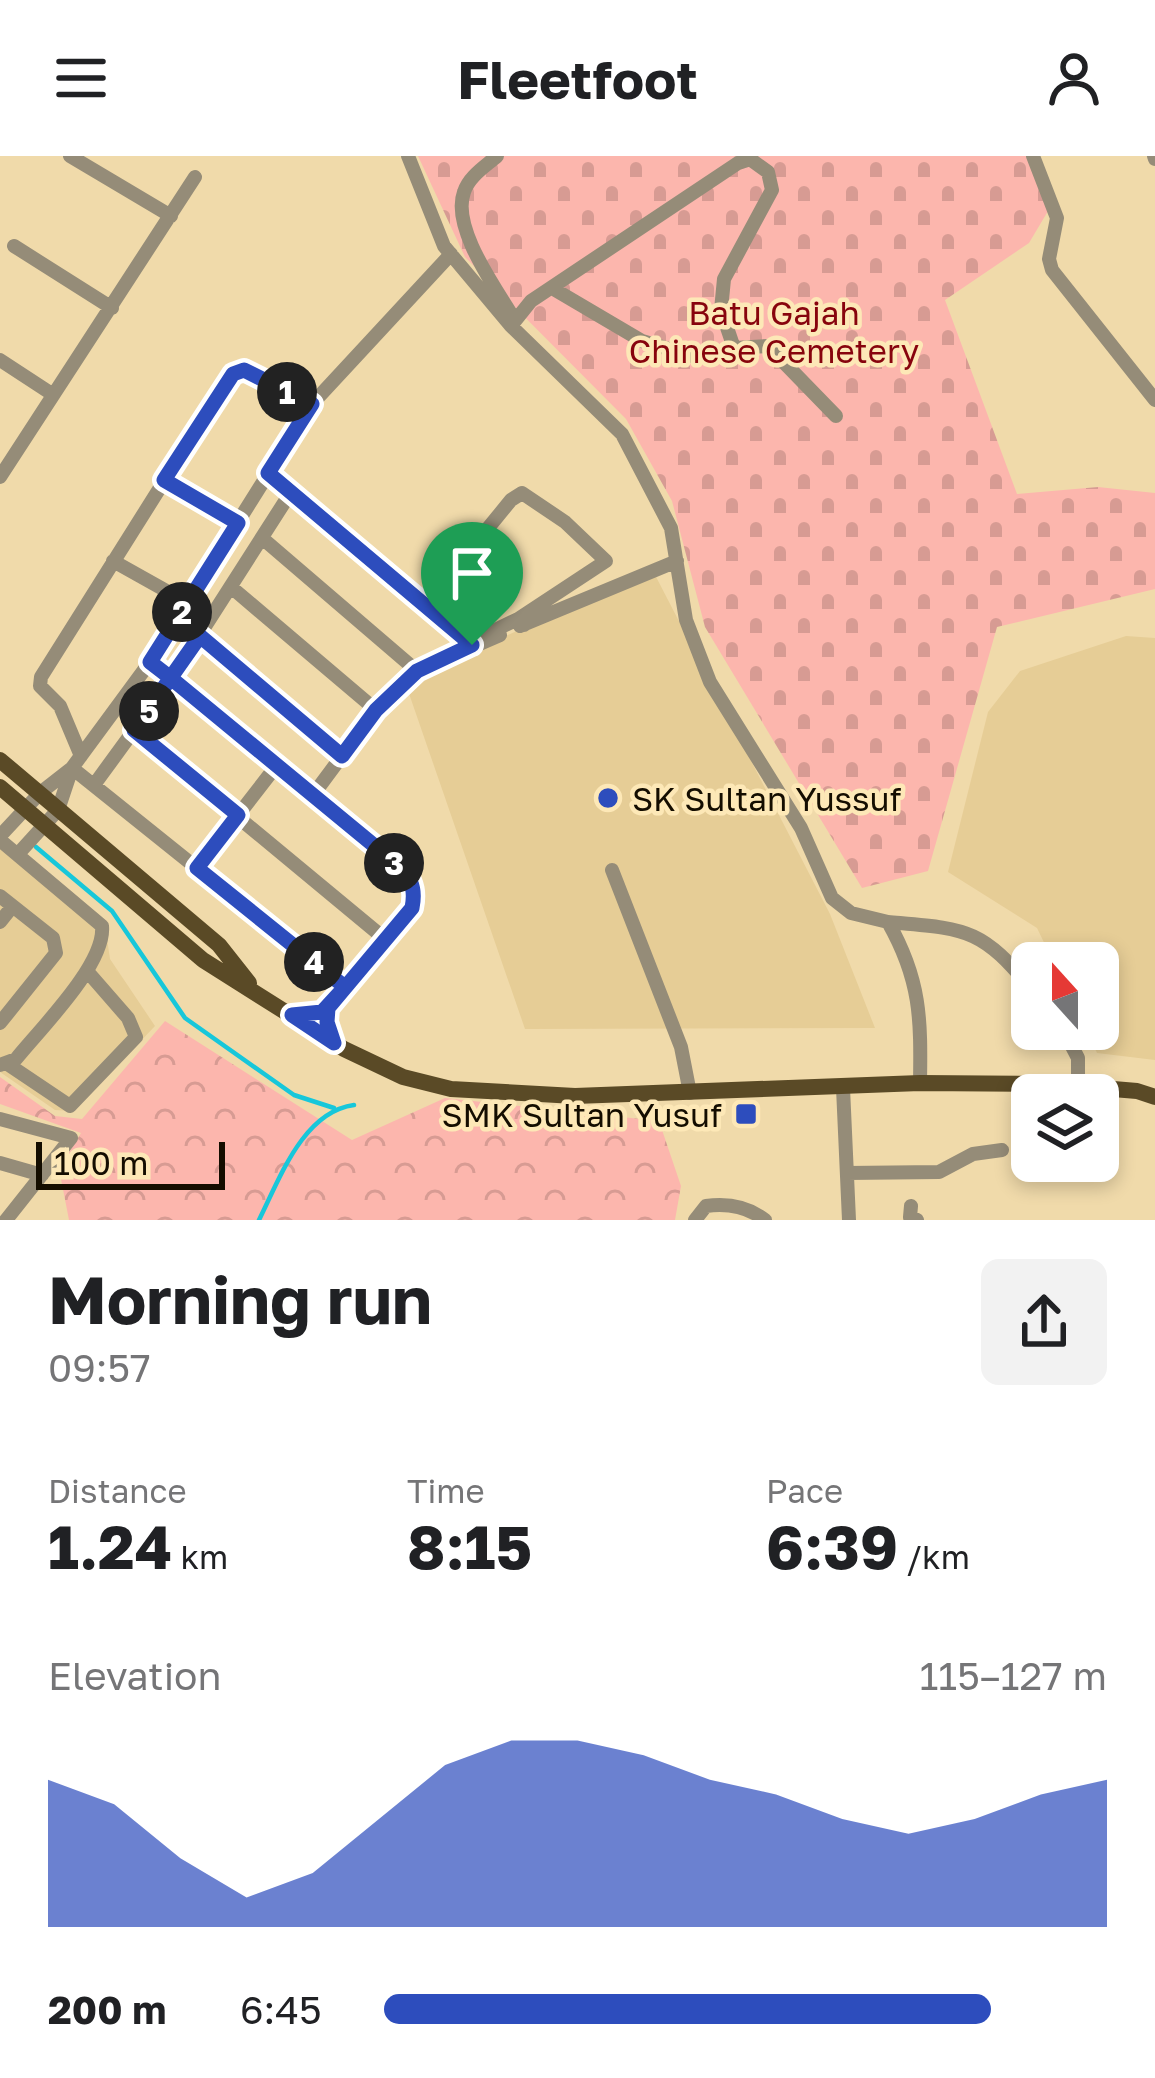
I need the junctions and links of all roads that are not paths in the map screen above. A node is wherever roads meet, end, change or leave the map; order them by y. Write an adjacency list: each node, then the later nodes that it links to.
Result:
1 (70, 156): 6 (street)
2 (407, 156): 8 (street)
3 (497, 156): 11 (street)
4 (1033, 156): 15 (street)
5 (195, 178): 6 (street)
6 (171, 216): 10 (street)
7 (14, 246): 10 (street)
8 (451, 254): 11 (street); 16 (street)
9 (552, 288): 11 (street); 12 (street); 12 (street)
10 (112, 308): 14 (street)
11 (514, 324): 24 (street)
12 (734, 348): 17 (street)
13 (0, 360): 14 (street)
14 (52, 394): 19 (street)
15 (1155, 400)
16 (312, 404): 18 (street); 20 (street)
17 (836, 416)
18 (268, 473): 21 (street); 22 (street)
19 (0, 478)
20 (164, 480): 22 (street); 25 (street)
21 (291, 492): 23 (street); 30 (street)
22 (238, 523): 27 (street)
23 (262, 538): 26 (street); 32 (street)
24 (676, 561): 28 (street); 54 (street)
25 (113, 562): 27 (street); 38 (street)
26 (231, 587): 29 (street); 34 (street)
27 (188, 603): 31 (street)
28 (521, 622): 28 (street); 30 (street)
29 (200, 636): 33 (street); 36 (street)
30 (472, 645): 32 (street)
31 (150, 662): 33 (street); 38 (street)
32 (417, 671): 34 (street)
33 (172, 679): 35 (street); 39 (street)
34 (376, 710): 36 (street)
35 (134, 730): 40 (street); 46 (street)
36 (342, 756): 43 (street)
37 (0, 760): 42 (main road)
38 (77, 762): 40 (street); 42 (street); 45 (street)
39 (277, 766): 43 (street); 46 (street)
40 (94, 785): 50 (street)
41 (0, 787): 44 (main road)
42 (40, 793): 44 (street); 45 (main road)
43 (313, 795): 55 (street)
44 (25, 808): 47 (main road); 48 (street)
45 (58, 809): 47 (street); 59 (main road)
46 (238, 815): 50 (street); 55 (street)
47 (44, 825): 49 (street); 59 (main road)
48 (0, 838): 49 (street)
49 (18, 854): 57 (street)
50 (197, 868): 58 (street)
51 (612, 870): 69 (street)
52 (6, 901): 53 (street); 62 (street)
53 (0, 922)
54 (888, 922): 56 (street); 65 (street)
55 (386, 939): 58 (street)
56 (1011, 966)
57 (87, 971): 64 (street); 64 (street)
58 (345, 987): 60 (street)
59 (255, 990): 61 (main road)
60 (328, 1008): 61 (street); 63 (street)
61 (292, 1015): 63 (main road)
62 (0, 1023)
63 (334, 1043): 69 (main road)
64 (3, 1064)
65 (920, 1083): 66 (main road); 67 (main road)
66 (1011, 1084)
67 (843, 1088): 69 (main road); 74 (street)
68 (1119, 1089): 70 (main road)
69 (690, 1093)
70 (1155, 1097)
71 (0, 1119): 75 (street)
72 (1002, 1150): 74 (street)
73 (0, 1163): 75 (street)
74 (847, 1173): 79 (street)
75 (42, 1175): 76 (street)
76 (3, 1220)
77 (695, 1220): 78 (street)
78 (765, 1220)
79 (849, 1220)

